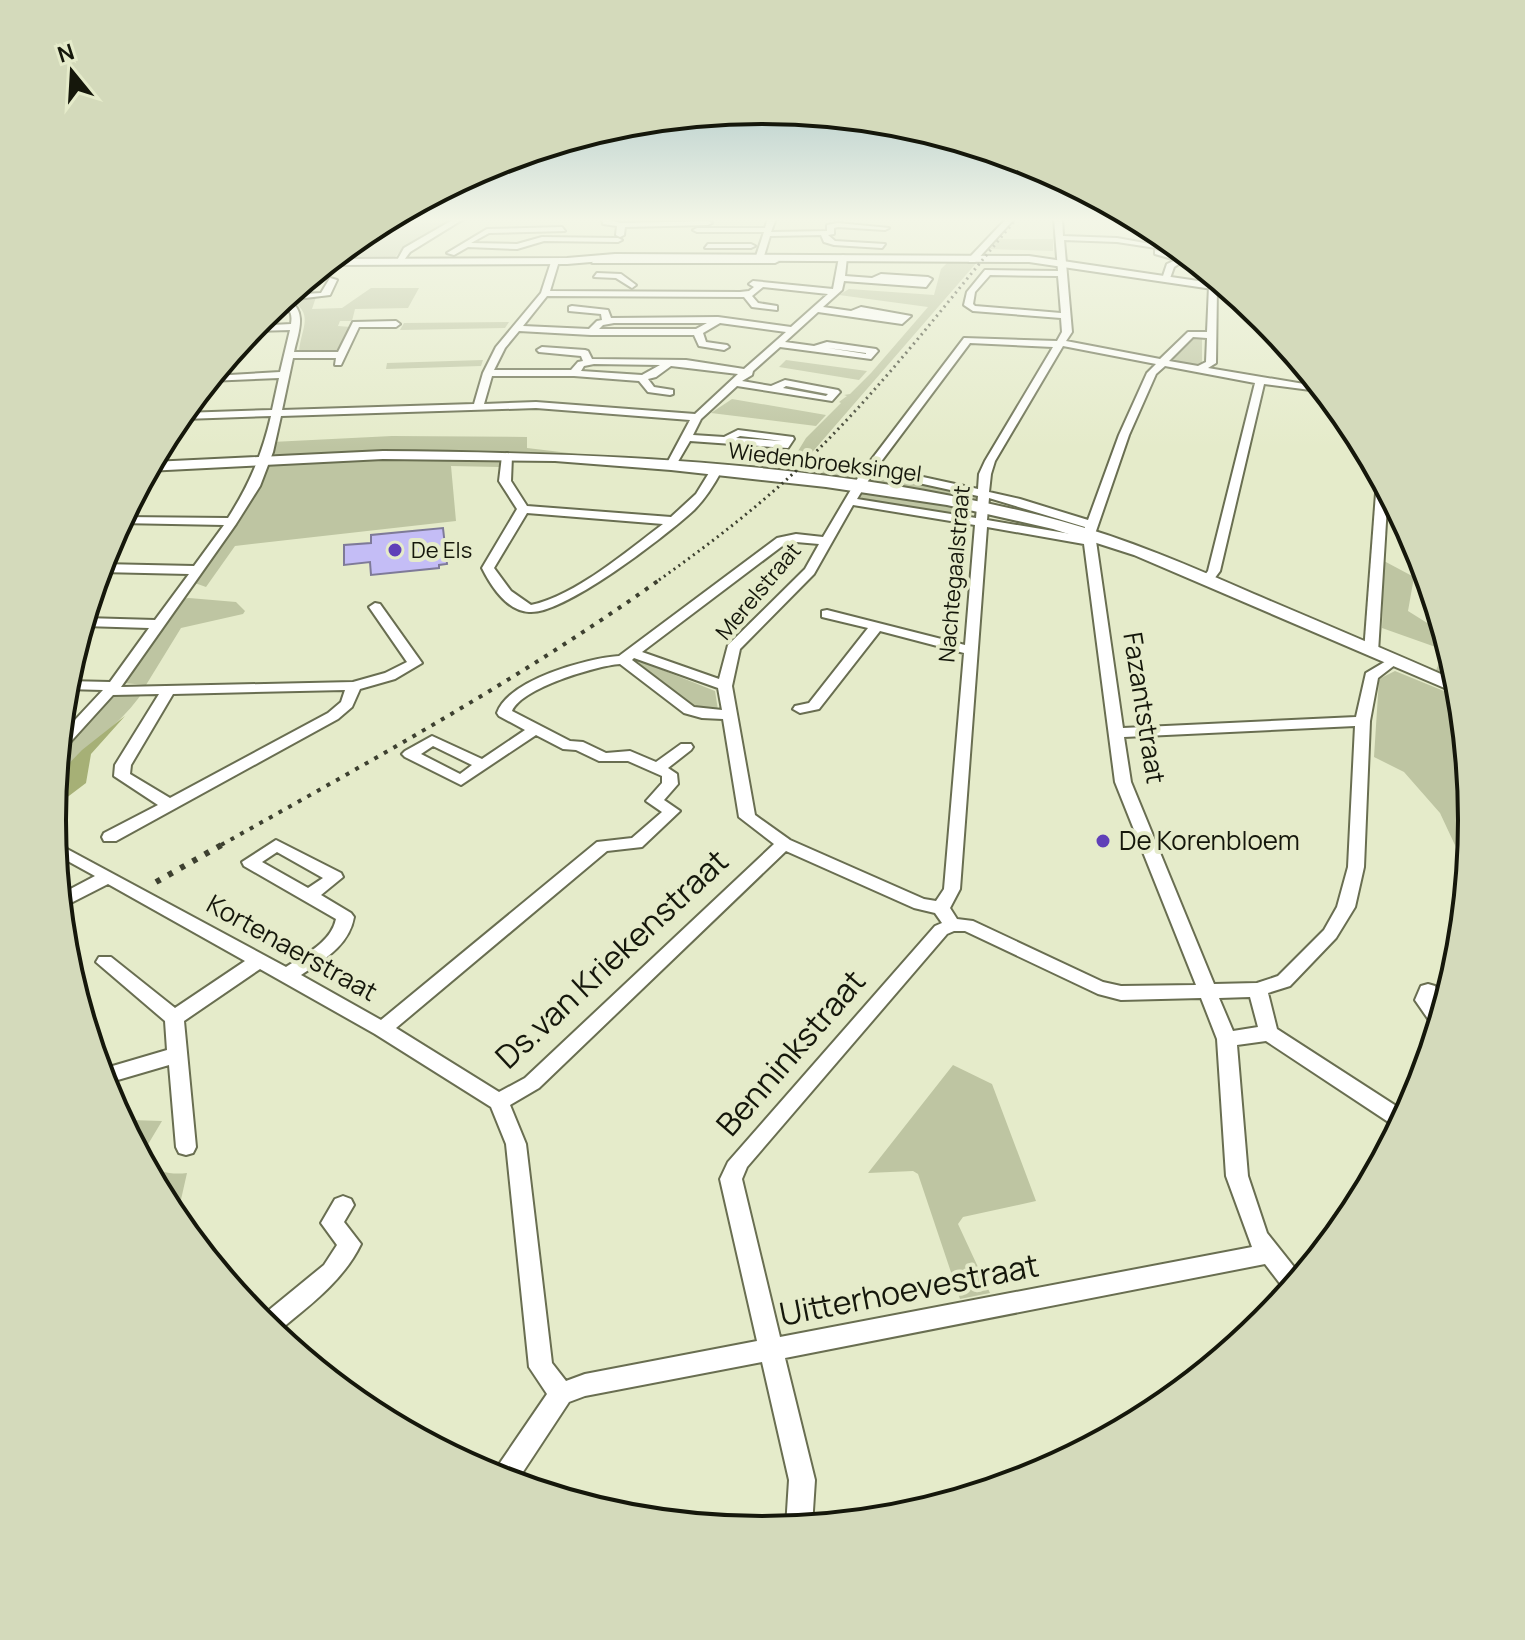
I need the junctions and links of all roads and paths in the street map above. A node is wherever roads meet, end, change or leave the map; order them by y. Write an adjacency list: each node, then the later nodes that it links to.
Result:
1 (746, 294): 13 (street)
2 (323, 295): 11 (street)
3 (544, 295): 23 (street)
4 (602, 295): 5 (street)
5 (620, 295): 6 (street)
6 (679, 295)
7 (832, 295): 15 (street)
8 (970, 295): 17 (street)
9 (1064, 295): 17 (street, Nachtegaalstraat)
10 (1213, 295): 27 (street)
11 (302, 297)
12 (292, 306): 21 (street)
13 (774, 308)
14 (572, 309): 19 (street)
15 (818, 309): 16 (street); 24 (street)
16 (851, 314): 16 (street)
17 (1066, 316): 29 (street, Nachtegaalstraat)
18 (718, 320): 19 (street); 24 (street); 26 (street)
19 (607, 321): 25 (street)
20 (396, 324): 33 (street)
21 (293, 327): 22 (street); 33 (street)
22 (270, 328)
23 (516, 328): 25 (street); 38 (street)
24 (795, 330): 28 (street)
25 (591, 332): 26 (street)
26 (698, 332): 30 (street)
27 (1211, 335): 34 (street, Fazantstraat); 37 (street)
28 (781, 344): 31 (street); 40 (street)
29 (1059, 344): 34 (street); 59 (street, Merelstraat); 63 (street, Nachtegaalstraat)
30 (724, 347)
31 (815, 349): 31 (street)
32 (542, 350): 35 (street)
33 (289, 355): 41 (street)
34 (1162, 361): 37 (street); 68 (street, Fazantstraat)
35 (588, 362): 36 (street); 39 (street)
36 (670, 362): 40 (street); 43 (street)
37 (1202, 368): 44 (street)
38 (488, 373): 39 (street); 49 (street)
39 (574, 373): 43 (street)
40 (749, 373): 45 (street)
41 (284, 375): 42 (street); 50 (street)
42 (225, 378)
43 (642, 378): 48 (street)
44 (1260, 381): 46 (street); 72 (street)
45 (738, 383): 47 (street); 52 (street)
46 (1308, 388)
47 (773, 389): 47 (street)
48 (670, 392)
49 (479, 405): 50 (street); 52 (street)
50 (277, 411): 51 (street); 56 (street)
51 (196, 415)
52 (697, 417): 53 (street)
53 (685, 437): 54 (street); 57 (street)
54 (725, 441): 54 (street)
55 (507, 456): 56 (street, Wiedenbroeksingel); 57 (street, Wiedenbroeksingel); 64 (street)
56 (264, 460): 58 (street, Wiedenbroeksingel); 67 (street)
57 (671, 465): 60 (street, Wiedenbroeksingel)
58 (163, 466)
59 (870, 469): 61 (street, Merelstraat); 63 (street, Wiedenbroeksingel)
60 (716, 470): 61 (street, Wiedenbroeksingel); 66 (street)
61 (854, 494): 63 (street, Wiedenbroeksingel); 69 (street, Merelstraat)
62 (1381, 502): 79 (street)
63 (982, 508): 68 (street, Wiedenbroeksingel); 78 (street, Nachtegaalstraat)
64 (523, 509): 66 (street); 66 (street)
65 (134, 520): 67 (street)
66 (672, 521)
67 (232, 522): 71 (street)
68 (1090, 533): 72 (street, Wiedenbroeksingel); 93 (street, Fazantstraat)
69 (825, 541): 80 (street); 85 (street, Merelstraat)
70 (113, 568): 71 (street)
71 (197, 570): 76 (street)
72 (1207, 580): 79 (street, Wiedenbroeksingel)
73 (375, 607): 84 (street)
74 (827, 614): 77 (street)
75 (95, 622): 76 (street)
76 (158, 624): 86 (street)
77 (876, 627): 78 (street); 88 (street)
78 (969, 650): 104 (street, Nachtegaalstraat)
79 (1371, 652): 81 (street, Wiedenbroeksingel)
80 (628, 657): 85 (street); 89 (street); 91 (street)
81 (1393, 661): 82 (street, Wiedenbroeksingel); 90 (street)
82 (1446, 683)
83 (79, 686): 86 (street)
84 (354, 686): 87 (street); 97 (street)
85 (725, 686): 89 (street, Merelstraat)
86 (112, 688): 87 (street); 92 (street)
87 (168, 691): 97 (street)
88 (800, 709)
89 (731, 715): 99 (street, Merelstraat)
90 (1363, 721): 93 (street); 108 (street)
91 (534, 730): 95 (street); 96 (street)
92 (72, 732)
93 (1116, 733): 110 (street, Fazantstraat)
94 (686, 747): 96 (street)
95 (483, 765)
96 (657, 769): 113 (street)
97 (168, 804): 98 (street)
98 (110, 837)
99 (784, 844): 104 (street, Merelstraat); 118 (street, Ds.van Kriekenstraat)
100 (67, 854): 101 (street, Kortenaerstraat)
101 (107, 877): 103 (street); 105 (street, Kortenaerstraat)
102 (310, 895): 107 (street)
103 (70, 896)
104 (946, 916): 110 (street, Merelstraat); 125 (street, Benninkstraat)
105 (260, 960): 107 (street, Kortenaerstraat); 112 (street)
106 (105, 962): 112 (street)
107 (287, 976): 113 (street, Kortenaerstraat)
108 (1258, 990): 110 (street, Merelstraat); 114 (street)
109 (1428, 991): 111 (street)
110 (1211, 992): 115 (street, Fazantstraat)
111 (1432, 1010)
112 (174, 1018): 116 (street)
113 (382, 1029): 118 (street, Kortenaerstraat)
114 (1269, 1033): 115 (street); 119 (street)
115 (1227, 1039): 122 (street, Fazantstraat)
116 (176, 1055): 117 (street); 120 (street)
117 (114, 1073)
118 (499, 1102): 126 (street, Ds.van Kriekenstraat)
119 (1393, 1115)
120 (186, 1147)
121 (343, 1205): 124 (street)
122 (1269, 1254): 123 (street, Fazantstraat); 125 (street, Uitterhoevestraat)
123 (1288, 1277)
124 (276, 1318)
125 (770, 1349): 126 (street, Uitterhoevestraat); 128 (street, Benninkstraat)
126 (561, 1394): 127 (street)
127 (510, 1468)
128 (800, 1515)

